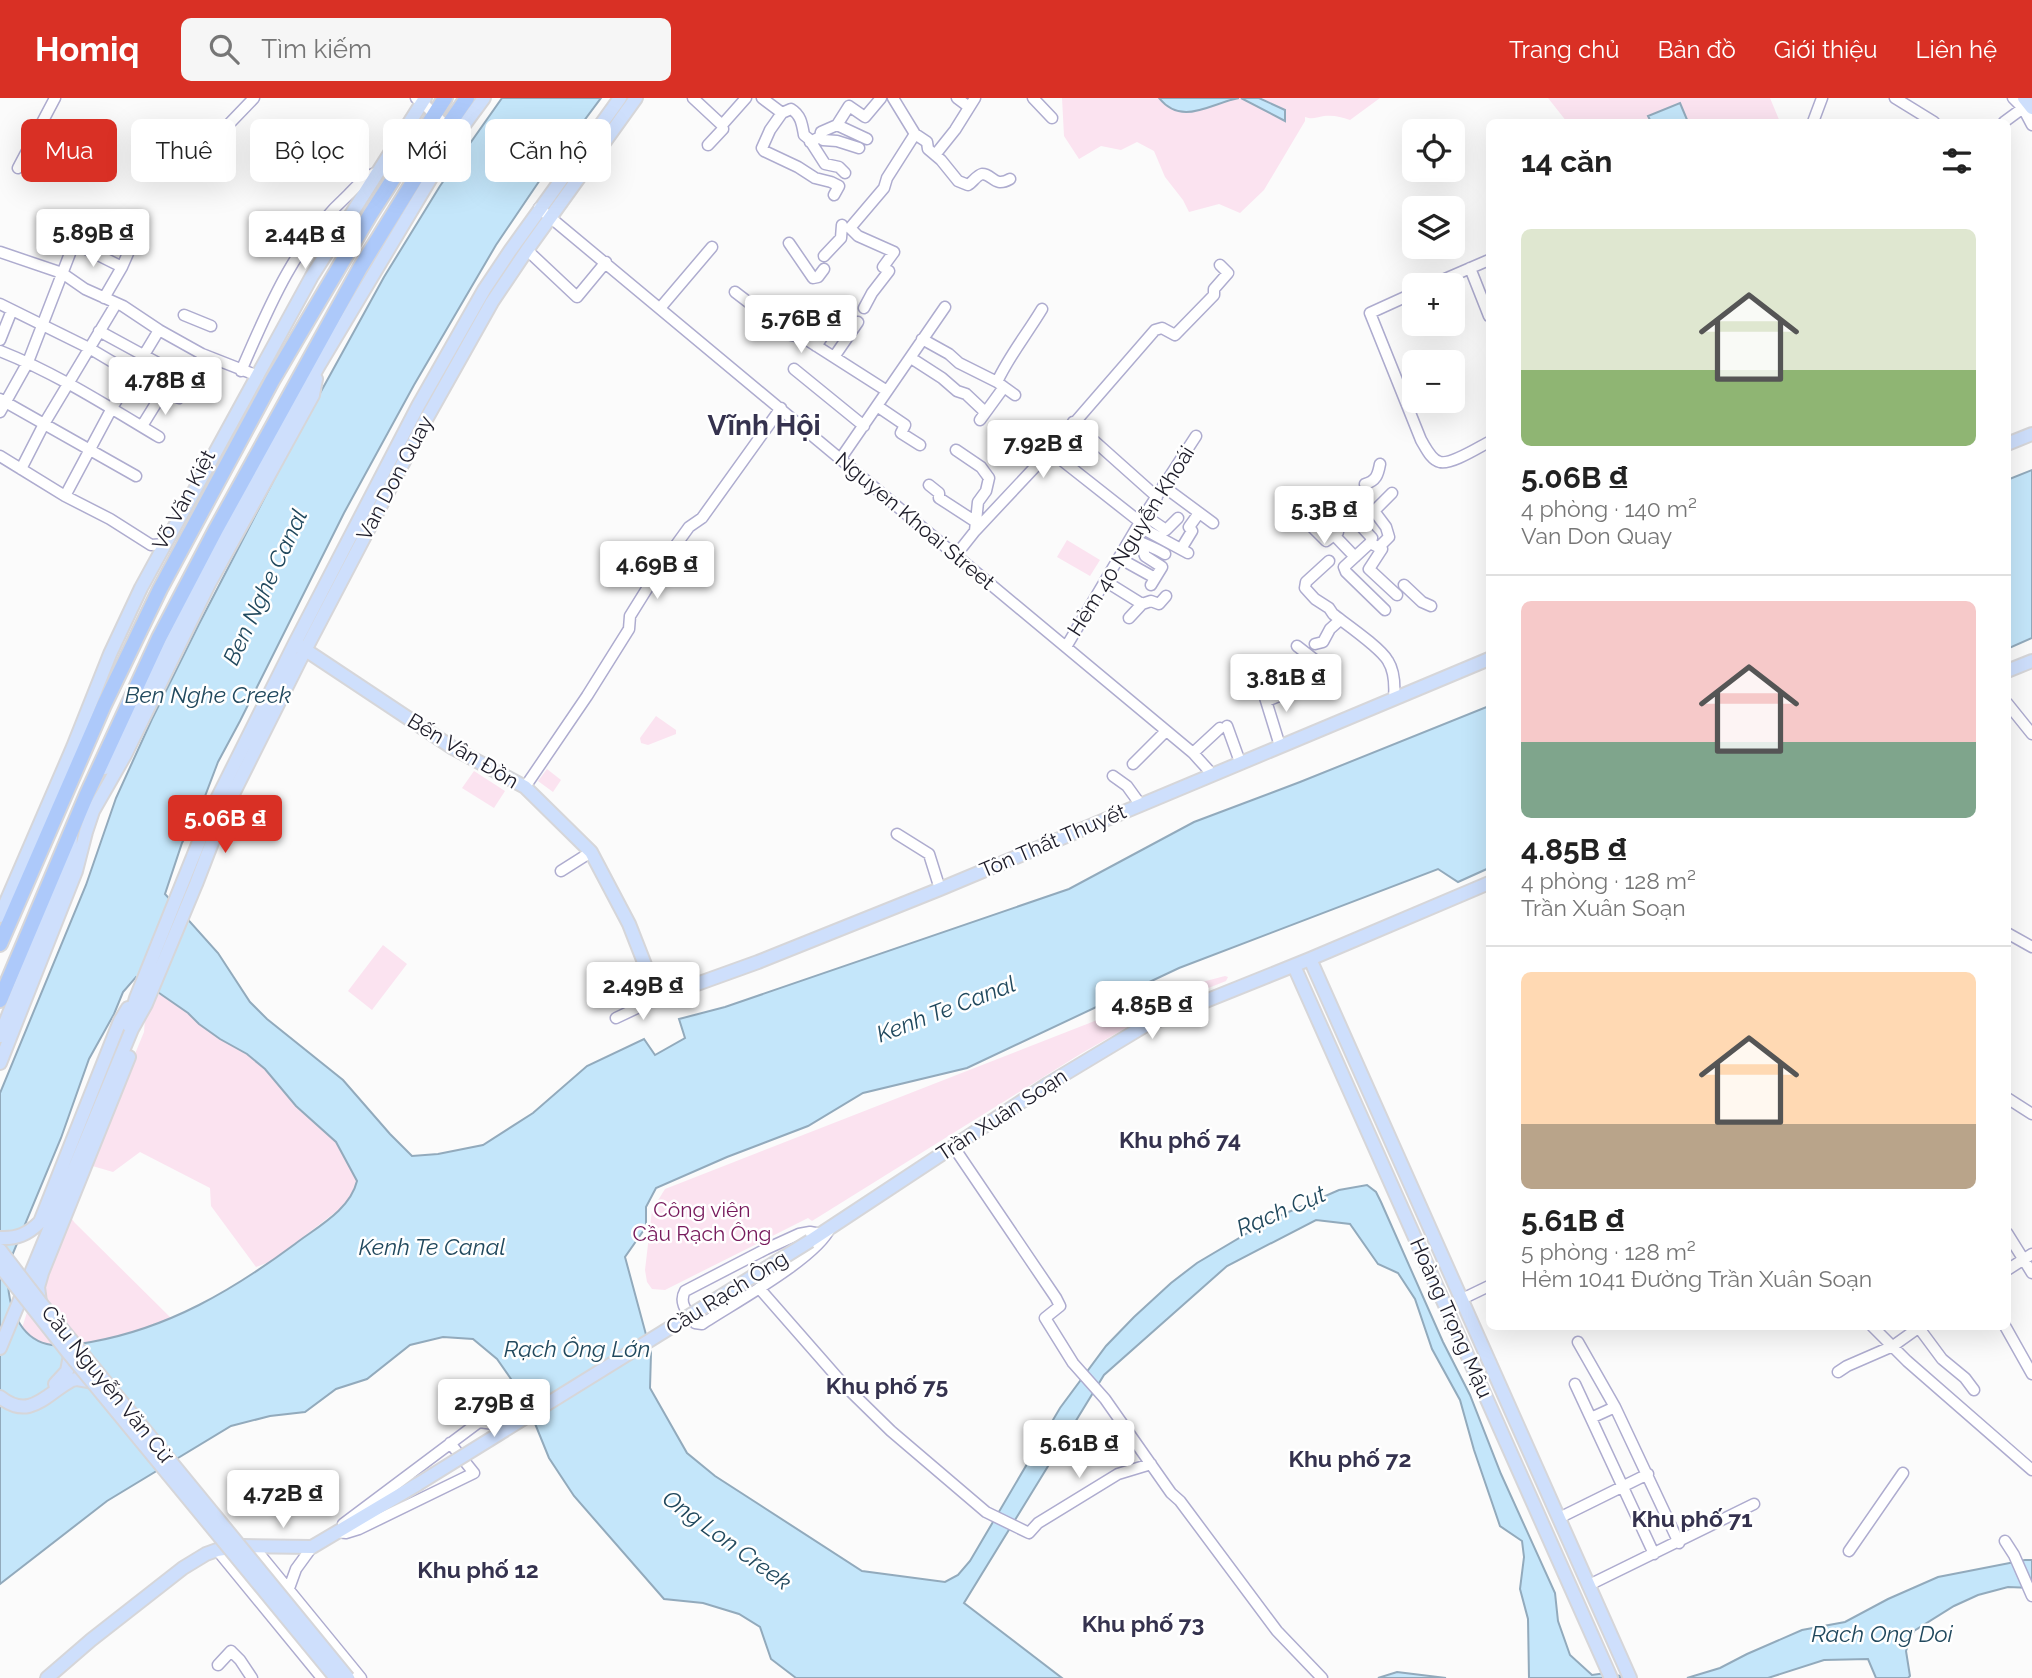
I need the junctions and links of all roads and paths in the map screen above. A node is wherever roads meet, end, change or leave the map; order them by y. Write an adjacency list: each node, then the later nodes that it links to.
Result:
1 (55, 98): 38 (street)
2 (254, 98): 23 (street)
3 (445, 98): 21 (highway, Võ Văn Kiệt)
4 (620, 98): 45 (main road, Van Don Quay)
5 (636, 98): 46 (main road, Van Don Quay)
6 (693, 98): 29 (street)
7 (746, 98): 29 (street)
8 (762, 98): 20 (street)
9 (881, 98): 30 (street)
10 (893, 98): 32 (street)
11 (957, 98): 18 (street)
12 (1033, 98): 22 (street)
13 (1822, 98): 26 (street)
14 (1895, 98): 27 (street)
15 (2013, 98): 19 (street)
16 (421, 99): 21 (street); 39 (main road, Võ Văn Kiệt)
17 (480, 99): 25 (highway, Võ Văn Kiệt)
18 (972, 102): 37 (street)
19 (2026, 105): 28 (street); 31 (street)
20 (782, 113): 33 (street); 44 (street)
21 (434, 114): 24 (street); 191 (highway, Võ Văn Kiệt)
22 (1052, 118)
23 (234, 119)
24 (439, 119)
25 (462, 119)
26 (1814, 119)
27 (1929, 119)
28 (2008, 119)
29 (722, 125): 35 (street)
30 (837, 125): 33 (street); 34 (street)
31 (2032, 125)
32 (915, 134): 37 (street); 47 (street)
33 (815, 139): 36 (street); 40 (street)
34 (867, 139)
35 (708, 145)
36 (859, 148)
37 (935, 155): 41 (street)
38 (18, 168)
39 (378, 172): 93 (street); 95 (main road, Võ Văn Kiệt)
40 (845, 173)
41 (1010, 179)
42 (418, 182): 179 (highway, Võ Văn Kiệt)
43 (422, 182): 91 (main road, Võ Văn Kiệt)
44 (834, 195)
45 (540, 208): 46 (street, Nguyen Khoai Street); 163 (main road, Van Don Quay)
46 (552, 216): 50 (main road, Van Don Quay); 55 (street, Nguyen Khoai Street)
47 (846, 227): 53 (street); 70 (street)
48 (789, 243): 59 (street)
49 (712, 247): 68 (street)
50 (527, 250): 55 (street); 163 (main road, Van Don Quay)
51 (129, 251): 57 (street)
52 (0, 252): 60 (street)
53 (824, 256)
54 (1486, 261): 58 (street)
55 (606, 262): 68 (street, Nguyen Khoai Street)
56 (1220, 265): 108 (street)
57 (122, 267): 60 (street); 63 (street)
58 (1470, 268): 61 (street); 71 (street)
59 (824, 270)
60 (62, 273): 63 (street); 77 (street)
61 (1459, 273)
62 (735, 292): 81 (street)
63 (104, 298): 66 (street)
64 (1402, 298): 116 (street)
65 (0, 304): 73 (street)
66 (116, 304): 79 (street); 80 (street)
67 (826, 305): 81 (street)
68 (661, 307): 106 (street, Nguyen Khoai Street)
69 (945, 307): 82 (street)
70 (864, 308)
71 (1486, 308)
72 (1042, 309): 98 (street)
73 (12, 310): 77 (street); 83 (street)
74 (184, 315): 78 (street)
75 (834, 320): 84 (street)
76 (858, 322): 88 (street)
77 (43, 324): 85 (street); 90 (street)
78 (211, 326)
79 (159, 330): 87 (street); 93 (street)
80 (99, 331): 85 (street); 87 (street)
81 (791, 335): 84 (street)
82 (922, 339): 89 (street); 98 (street)
83 (0, 340)
84 (816, 346): 88 (street)
85 (89, 348): 94 (street); 97 (street)
86 (0, 351): 90 (street)
87 (144, 356): 94 (street); 96 (street)
88 (834, 357): 100 (street)
89 (911, 358): 98 (street); 100 (street)
90 (28, 362): 97 (street); 103 (street)
91 (318, 367): 179 (main road, Võ Văn Kiệt); 181 (main road, Võ Văn Kiệt)
92 (794, 369): 111 (street)
93 (241, 370): 95 (street)
94 (133, 374): 99 (street); 105 (street)
95 (258, 376): 142 (main road, Võ Văn Kiệt)
96 (189, 380)
97 (68, 384): 105 (street); 109 (street)
98 (1001, 385): 101 (street)
99 (163, 391): 102 (street); 110 (street)
100 (887, 391): 104 (street)
101 (1015, 395)
102 (179, 398)
103 (3, 400): 107 (street); 109 (street)
104 (877, 406): 111 (street); 117 (street)
105 (112, 408): 110 (street); 118 (street)
106 (780, 408): 122 (street, Nguyen Khoai Street); 178 (street)
107 (0, 412)
108 (1073, 422): 120 (street); 131 (street)
109 (44, 424): 118 (street); 124 (street)
110 (142, 426): 113 (street)
111 (863, 426): 122 (street)
112 (2032, 434): 115 (main road)
113 (159, 436)
114 (1196, 436): 128 (street, Hẻm 40 Nguyễn Khoái)
115 (2011, 442)
116 (1486, 444)
117 (920, 445)
118 (90, 450): 125 (street); 130 (street)
119 (956, 450): 138 (street)
120 (1050, 451): 136 (street); 138 (street)
121 (0, 456): 124 (street)
122 (841, 458): 147 (street, Nguyen Khoai Street)
123 (1380, 464): 126 (street)
124 (21, 469): 130 (street)
125 (136, 476)
126 (1365, 484)
127 (929, 485): 138 (street)
128 (1163, 486): 131 (street, Hẻm 40 Nguyễn Khoái); 134 (street)
129 (1392, 493): 144 (street)
130 (65, 496): 143 (street)
131 (1157, 497): 136 (street, Hẻm 40 Nguyễn Khoái)
132 (1334, 498): 144 (street)
133 (1319, 512): 140 (street)
134 (1199, 513): 136 (street); 137 (street)
135 (1178, 518): 136 (street)
136 (1141, 521): 141 (street, Hẻm 40 Nguyễn Khoái)
137 (1213, 523)
138 (975, 526): 147 (street)
139 (1311, 526): 140 (street)
140 (1334, 535): 148 (street)
141 (1131, 538): 145 (street); 149 (street, Hẻm 40 Nguyễn Khoái)
142 (165, 544): 143 (street); 150 (main road, Võ Văn Kiệt)
143 (151, 545): 150 (street)
144 (1375, 545): 148 (street); 154 (street)
145 (1146, 546): 146 (street); 149 (street)
146 (1166, 554)
147 (956, 555): 164 (street, Nguyen Khoai Street)
148 (1355, 557): 158 (street)
149 (1119, 558): 152 (street, Hẻm 40 Nguyễn Khoái)
150 (156, 560): 189 (main road, Võ Văn Kiệt)
151 (1329, 561): 160 (street)
152 (1105, 581): 156 (street); 164 (street, Hẻm 40 Nguyễn Khoái)
153 (1404, 585): 157 (street)
154 (1396, 595)
155 (1166, 596): 156 (street)
156 (1142, 604): 159 (street)
157 (1431, 606)
158 (1385, 610)
159 (1129, 618)
160 (1340, 620): 161 (street); 168 (street)
161 (1315, 644)
162 (1297, 646): 172 (street)
163 (300, 647): 178 (main road, Bến Vân Đồn); 195 (main road, Van Don Quay)
164 (1066, 647): 170 (street, Nguyen Khoai Street)
165 (1486, 660): 168 (main road, Tôn Thất Thuyết)
166 (2032, 660): 167 (main road)
167 (2011, 669)
168 (1394, 699): 172 (main road, Tôn Thất Thuyết)
169 (2011, 708): 171 (street)
170 (1166, 731): 173 (street, Nguyen Khoai Street); 175 (street)
171 (2032, 734)
172 (1280, 746): 174 (main road, Tôn Thất Thuyết)
173 (1193, 753): 174 (street); 176 (street, Nguyen Khoai Street)
174 (1240, 762): 176 (main road, Tôn Thất Thuyết)
175 (1133, 764)
176 (1212, 774): 180 (main road, Tôn Thất Thuyết)
177 (1113, 776): 180 (street)
178 (525, 787): 184 (main road, Bến Vân Đồn)
179 (87, 794): 183 (highway, Võ Văn Kiệt)
180 (1140, 804): 188 (main road, Tôn Thất Thuyết)
181 (86, 832): 185 (main road); 200 (main road, Võ Văn Kiệt)
182 (897, 834): 188 (street)
183 (71, 835): 185 (main road); 197 (highway, Võ Văn Kiệt)
184 (591, 852): 186 (street); 196 (main road, Bến Vân Đồn)
185 (70, 860): 199 (main road)
186 (561, 872)
187 (1486, 884): 193 (main road, Trần Xuân Soạn)
188 (940, 889): 196 (main road, Tôn Thất Thuyết)
189 (0, 916)
190 (2011, 935): 192 (street)
191 (0, 944)
192 (2032, 947)
193 (1310, 959): 194 (main road, Trần Xuân Soạn); 203 (main road, Hoàng Trọng Mậu)
194 (1294, 966): 204 (main road, Trần Xuân Soạn); 205 (main road, Hoàng Trọng Mậu)
195 (144, 995): 208 (main road); 216 (main road, Cầu Nguyễn Văn Cừ); 218 (main road)
196 (658, 998): 198 (street, Tôn Thất Thuyết)
197 (0, 1000)
198 (616, 1018)
199 (0, 1036)
200 (0, 1063)
201 (2011, 1101): 202 (street)
202 (2032, 1114)
203 (1390, 1138): 205 (main road); 217 (main road, Hoàng Trọng Mậu)
204 (953, 1146): 206 (main road, Trần Xuân Soạn); 242 (street)
205 (1374, 1146): 219 (main road, Hoàng Trọng Mậu)
206 (821, 1235): 215 (street, Trần Xuân Soạn); 215 (street, Trần Xuân Soạn); 249 (main road, Cầu Rạch Ông, bridge)
207 (2011, 1237): 210 (street)
208 (0, 1238)
209 (0, 1250): 218 (main road, Cầu Nguyễn Văn Cừ, bridge)
210 (2028, 1256): 212 (street); 213 (street)
211 (0, 1266): 228 (main road, Cầu Nguyễn Văn Cừ, bridge)
212 (2011, 1267)
213 (2032, 1273)
214 (1486, 1287): 217 (street)
215 (759, 1288): 242 (street)
216 (17, 1299): 224 (main road, Cầu Nguyễn Văn Cừ); 227 (main road, Cầu Nguyễn Văn Cừ)
217 (1462, 1299): 219 (main road); 240 (main road, Hoàng Trọng Mậu)
218 (40, 1301): 268 (main road, Cầu Nguyễn Văn Cừ, bridge)
219 (1446, 1306): 241 (main road, Hoàng Trọng Mậu)
220 (1876, 1330): 226 (street)
221 (1916, 1330): 226 (street)
222 (1922, 1330): 234 (street)
223 (2007, 1330): 230 (street)
224 (0, 1333)
225 (1578, 1342): 236 (street)
226 (1893, 1346): 229 (street); 243 (street)
227 (0, 1348)
228 (71, 1355): 231 (main road, Cầu Nguyễn Văn Cừ, bridge); 233 (main road, Cầu Nguyễn Văn Cừ)
229 (1838, 1372)
230 (2032, 1374)
231 (94, 1382): 235 (main road, Cầu Nguyễn Văn Cừ); 267 (main road, Cầu Nguyễn Văn Cừ, bridge)
232 (1575, 1384): 238 (street)
233 (0, 1389)
234 (1974, 1390)
235 (0, 1397)
236 (1615, 1407): 238 (street); 245 (street)
237 (522, 1408): 239 (street)
238 (1591, 1418): 246 (street)
239 (450, 1443): 249 (street); 249 (street)
240 (1528, 1447): 241 (main road); 248 (main road, Hoàng Trọng Mậu)
241 (1511, 1454): 258 (main road, Hoàng Trọng Mậu)
242 (1151, 1464): 270 (street)
243 (2032, 1470)
244 (1903, 1473): 255 (street)
245 (1648, 1474): 246 (street); 251 (street)
246 (1623, 1486): 248 (street); 256 (street)
247 (1754, 1504): 251 (street)
248 (1559, 1518): 257 (main road, Hoàng Trọng Mậu)
249 (336, 1532): 253 (main road, Cầu Rạch Ông)
250 (2005, 1541): 260 (street)
251 (1679, 1542): 256 (street)
252 (253, 1546): 253 (main road); 254 (main road); 259 (street)
253 (312, 1547): 259 (street)
254 (217, 1550): 261 (street); 264 (main road)
255 (1849, 1551)
256 (1654, 1554): 257 (street)
257 (1589, 1586): 258 (main road); 271 (main road, Hoàng Trọng Mậu)
258 (1573, 1592): 263 (main road, Hoàng Trọng Mậu)
259 (290, 1594): 261 (street); 269 (street)
260 (2032, 1596)
261 (270, 1615): 266 (street)
262 (218, 1665): 265 (street)
263 (1610, 1674)
264 (47, 1678)
265 (251, 1678)
266 (321, 1678)
267 (336, 1678)
268 (348, 1678)
269 (360, 1678)
270 (1322, 1678)
271 (1630, 1678)

